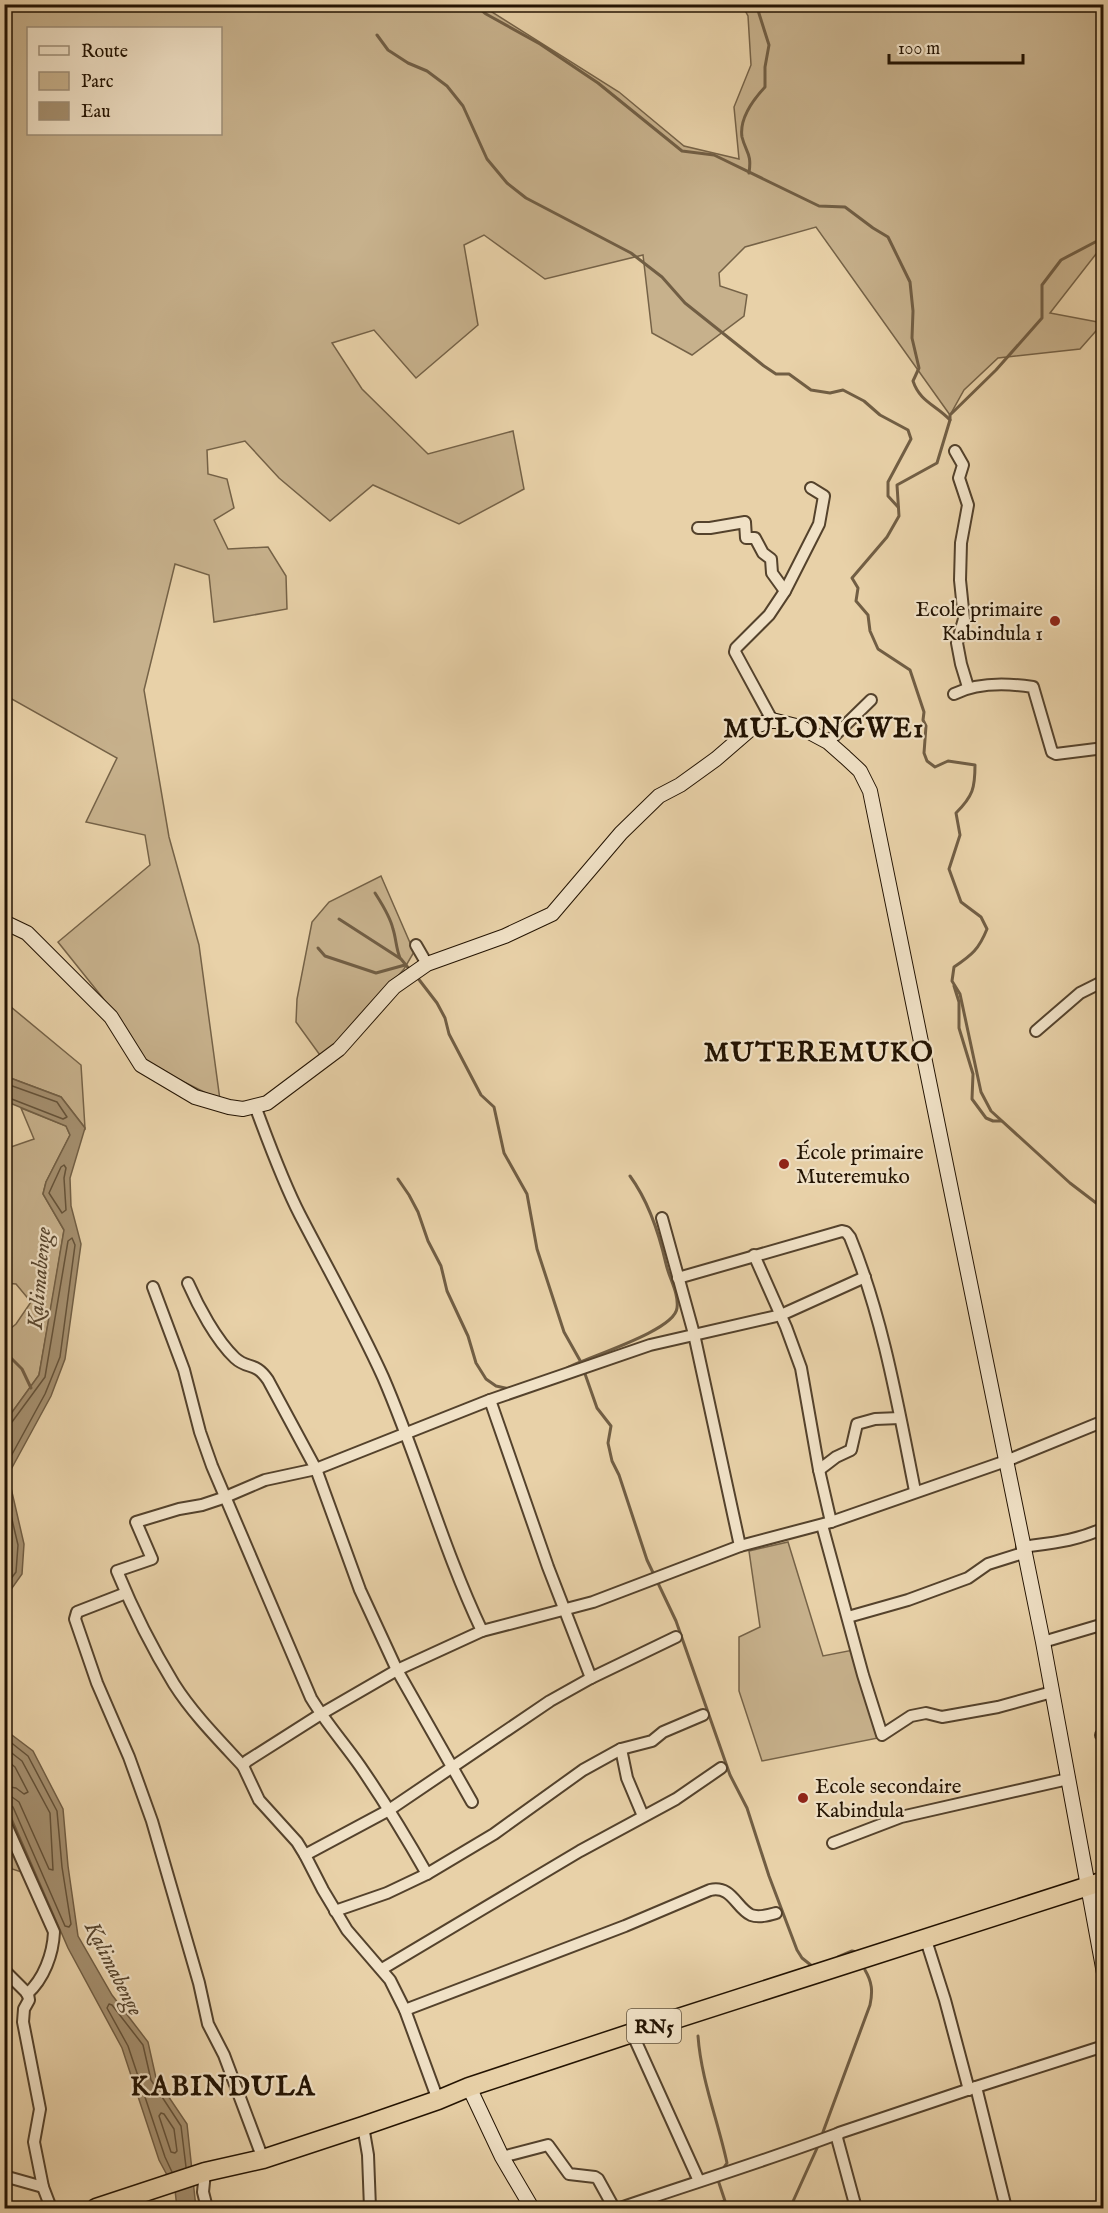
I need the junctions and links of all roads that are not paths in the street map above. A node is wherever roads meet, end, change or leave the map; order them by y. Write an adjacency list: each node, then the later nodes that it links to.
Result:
1 (954, 451): 5 (street)
2 (811, 488): 4 (street)
3 (698, 528): 4 (street)
4 (785, 591): 8 (street)
5 (968, 687): 6 (street); 10 (street)
6 (954, 694)
7 (871, 700): 9 (street)
8 (772, 720): 9 (street); 13 (street)
9 (828, 742): 29 (street)
10 (1104, 748)
11 (4, 922): 16 (street)
12 (416, 945): 13 (street)
13 (427, 964): 16 (street)
14 (1104, 981): 15 (street)
15 (1036, 1031)
16 (255, 1106): 28 (street)
17 (662, 1218): 19 (street)
18 (754, 1255): 19 (street); 20 (street); 23 (street)
19 (678, 1278): 24 (street)
20 (865, 1278): 23 (street); 26 (street)
21 (188, 1282): 30 (street)
22 (153, 1287): 33 (street)
23 (781, 1315): 24 (street); 31 (street)
24 (694, 1334): 25 (street); 36 (street)
25 (490, 1400): 28 (street); 39 (street)
26 (900, 1418): 31 (street); 32 (street)
27 (1104, 1421): 29 (street)
28 (405, 1433): 30 (street); 42 (street)
29 (1006, 1461): 32 (street); 37 (street)
30 (316, 1469): 33 (street); 45 (street)
31 (819, 1470): 34 (street)
32 (915, 1491): 34 (street)
33 (225, 1497): 38 (street); 48 (street)
34 (827, 1523): 36 (street); 40 (street)
35 (1104, 1528): 37 (street)
36 (741, 1546): 39 (street)
37 (1023, 1550): 40 (street); 44 (street)
38 (126, 1593): 51 (street); 79 (street)
39 (564, 1608): 42 (street); 46 (street)
40 (848, 1617): 47 (street)
41 (1104, 1624): 44 (street)
42 (482, 1631): 45 (street)
43 (676, 1637): 46 (street)
44 (1043, 1642): 47 (street)
45 (396, 1670): 48 (street); 52 (street)
46 (591, 1678): 52 (street)
47 (1052, 1692): 54 (street)
48 (321, 1714): 51 (street); 56 (street)
49 (703, 1715): 50 (street)
50 (621, 1749): 57 (street); 61 (street)
51 (243, 1766): 60 (street)
52 (453, 1766): 55 (street); 56 (street)
53 (721, 1768): 57 (street)
54 (1068, 1779): 59 (street); 62 (street)
55 (472, 1802)
56 (389, 1810): 60 (street); 61 (street)
57 (644, 1816): 67 (street)
58 (4, 1820): 69 (street)
59 (833, 1843)
60 (305, 1855): 63 (street)
61 (427, 1874): 63 (street)
62 (1095, 1883): 65 (highway, RN5); 68 (street)
63 (335, 1911): 67 (street)
64 (776, 1913): 70 (street)
65 (925, 1937): 71 (highway, RN5); 74 (street)
66 (4, 1970): 69 (street)
67 (382, 1970): 70 (street)
68 (1104, 1973)
69 (27, 1994): 83 (street)
70 (405, 2010): 75 (street)
71 (632, 2033): 73 (highway, RN5); 82 (street)
72 (1104, 2046): 74 (street)
73 (469, 2087): 75 (highway, RN5); 78 (street)
74 (973, 2088): 77 (street); 92 (street)
75 (438, 2100): 76 (highway, RN5)
76 (363, 2126): 79 (highway, RN5); 87 (street)
77 (837, 2134): 82 (street); 91 (street)
78 (502, 2157): 88 (street); 89 (street)
79 (263, 2159): 80 (highway, RN5)
80 (205, 2172): 85 (highway, RN5); 86 (street)
81 (4, 2176): 83 (street)
82 (699, 2181): 90 (street)
83 (43, 2187): 84 (street)
84 (51, 2208)
85 (96, 2208)
86 (207, 2208)
87 (370, 2208)
88 (532, 2208)
89 (614, 2208)
90 (620, 2208)
91 (856, 2208)
92 (1005, 2208)

